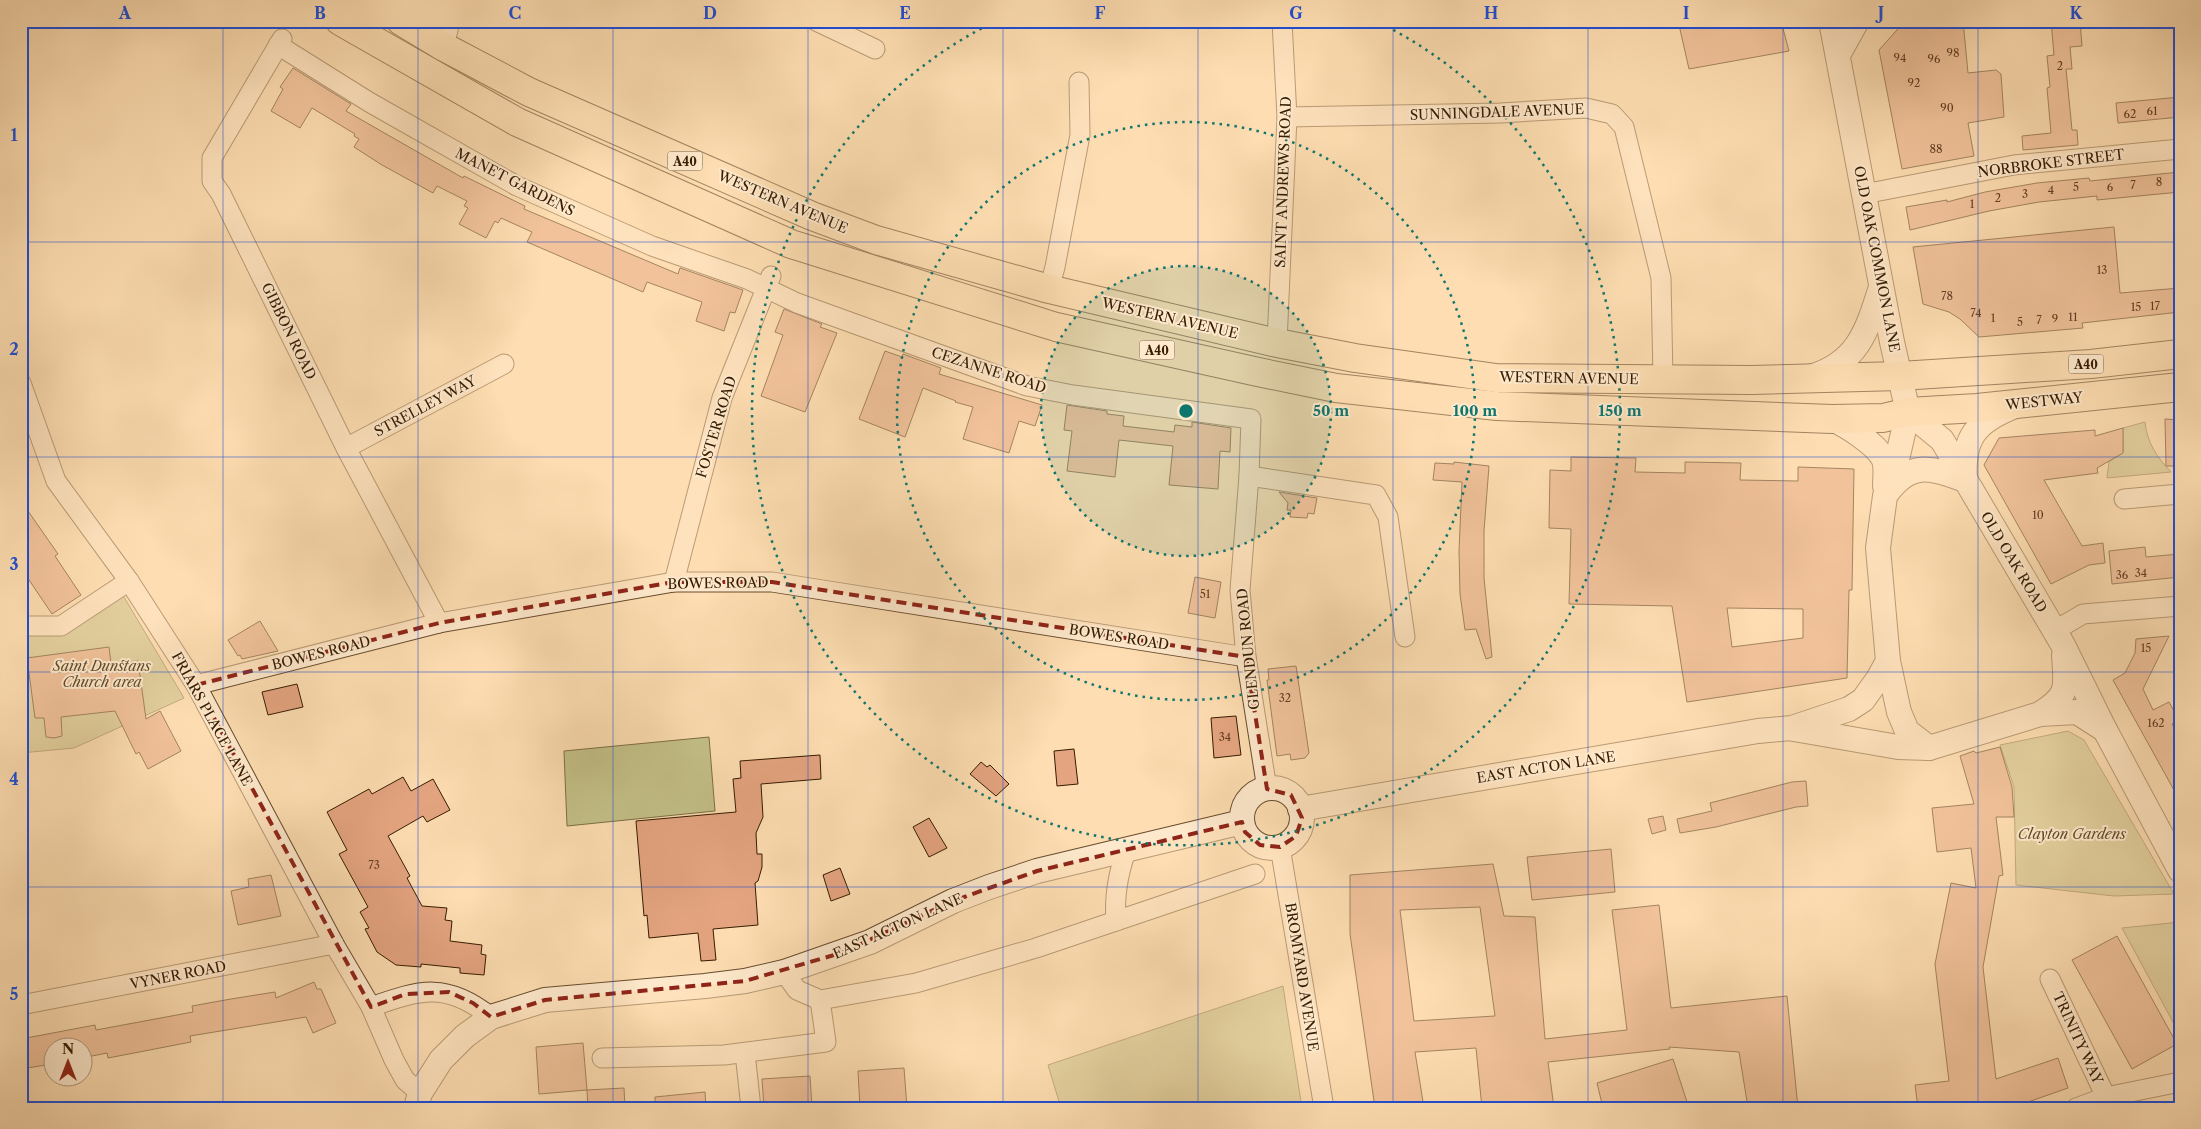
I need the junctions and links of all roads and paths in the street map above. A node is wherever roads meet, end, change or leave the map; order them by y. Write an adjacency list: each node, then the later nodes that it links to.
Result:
1 (340, 21): 29 (highway, A40)
2 (400, 21): 7 (highway, WESTERN AVENUE / A40)
3 (816, 21): 9 (street)
4 (1282, 21): 12 (street, SAINT ANDREWS ROAD)
5 (1832, 21): 10 (street, OLD OAK COMMON LANE)
6 (1857, 21): 10 (street)
7 (447, 34): 17 (highway, WESTERN AVENUE / A40)
8 (280, 42): 15 (street, MANET GARDENS); 30 (street, GIBBON ROAD)
9 (875, 49)
10 (1838, 55): 14 (street, OLD OAK COMMON LANE)
11 (1079, 82): 17 (street)
12 (1287, 117): 18 (street, SAINT ANDREWS ROAD); 23 (street, SUNNINGDALE AVENUE)
13 (2180, 149): 14 (street, NORBROKE STREET)
14 (1864, 194): 16 (street, OLD OAK COMMON LANE)
15 (769, 282): 28 (street, CEZANNE ROAD); 37 (street, FOSTER ROAD)
16 (1881, 286): 21 (street, OLD OAK COMMON LANE); 22 (street)
17 (1049, 289): 18 (highway, WESTERN AVENUE / A40)
18 (1277, 343): 23 (highway, WESTERN AVENUE / A40)
19 (2180, 354): 21 (highway, WESTERN AVENUE / A40)
20 (504, 364): 30 (street, STRELLEY WAY)
21 (1900, 376): 22 (highway, WESTERN AVENUE / A40); 27 (street, OLD OAK COMMON LANE)
22 (1806, 378): 23 (highway, WESTERN AVENUE / A40)
23 (1663, 379)
24 (21, 383): 36 (street, FRIARS PLACE LANE)
25 (2180, 387): 26 (highway, WESTWAY / A40)
26 (2034, 402): 27 (highway, WESTWAY / A40); 32 (street, OLD OAK ROAD)
27 (1908, 412): 29 (highway, A40); 32 (street, OLD OAK ROAD); 34 (street, OLD OAK COMMON LANE)
28 (1250, 419): 31 (street, GLENDUN ROAD)
29 (1832, 419): 34 (street, OLD OAK COMMON LANE)
30 (346, 448): 39 (street, GIBBON ROAD)
31 (1249, 476): 41 (street); 43 (street, GLENDUN ROAD)
32 (1965, 480): 34 (street); 42 (street, OLD OAK ROAD)
33 (2180, 494): 35 (street)
34 (1885, 496): 44 (street, OLD OAK COMMON LANE)
35 (2124, 498)
36 (130, 581): 40 (street); 45 (street, FRIARS PLACE LANE)
37 (674, 582): 39 (street, BOWES ROAD); 43 (street, BOWES ROAD)
38 (2180, 606): 42 (street)
39 (439, 623): 45 (street, BOWES ROAD)
40 (21, 626)
41 (1405, 637)
42 (2059, 638): 46 (street, OLD OAK ROAD); 48 (street, OLD OAK ROAD)
43 (1246, 657): 50 (street, GLENDUN ROAD)
44 (1888, 661): 47 (street, EAST ACTON LANE); 49 (street, OLD OAK COMMON LANE)
45 (196, 685): 58 (street, FRIARS PLACE LANE)
46 (2040, 714): 48 (street, OLD OAK ROAD); 49 (street, EAST ACTON LANE)
47 (1792, 728): 49 (street, EAST ACTON LANE); 51 (street, EAST ACTON LANE)
48 (2105, 730): 55 (street, OLD OAK ROAD)
49 (1929, 748)
50 (1267, 788): 51 (street); 52 (street)
51 (1300, 809): 53 (street)
52 (1242, 822): 53 (street); 54 (street, EAST ACTON LANE)
53 (1280, 847): 71 (street, BROMYARD AVENUE)
54 (1126, 851): 57 (street); 59 (street, EAST ACTON LANE)
55 (2180, 870)
56 (1255, 874): 57 (street)
57 (1116, 921): 61 (street)
58 (334, 944): 62 (street, VYNER ROAD); 63 (street, FRIARS PLACE LANE)
59 (784, 972): 61 (street); 64 (street, EAST ACTON LANE)
60 (2050, 979): 68 (street, TRINITY WAY)
61 (820, 1000): 65 (street)
62 (21, 1005)
63 (371, 1007): 64 (street); 69 (street, FRIARS PLACE LANE)
64 (491, 1017): 69 (street, EAST ACTON LANE)
65 (745, 1053): 66 (street); 70 (street)
66 (602, 1058)
67 (2180, 1082): 68 (street, TRINITY WAY)
68 (2106, 1098): 72 (street, TRINITY WAY)
69 (418, 1100)
70 (751, 1108)
71 (1324, 1108)
72 (2076, 1108)

